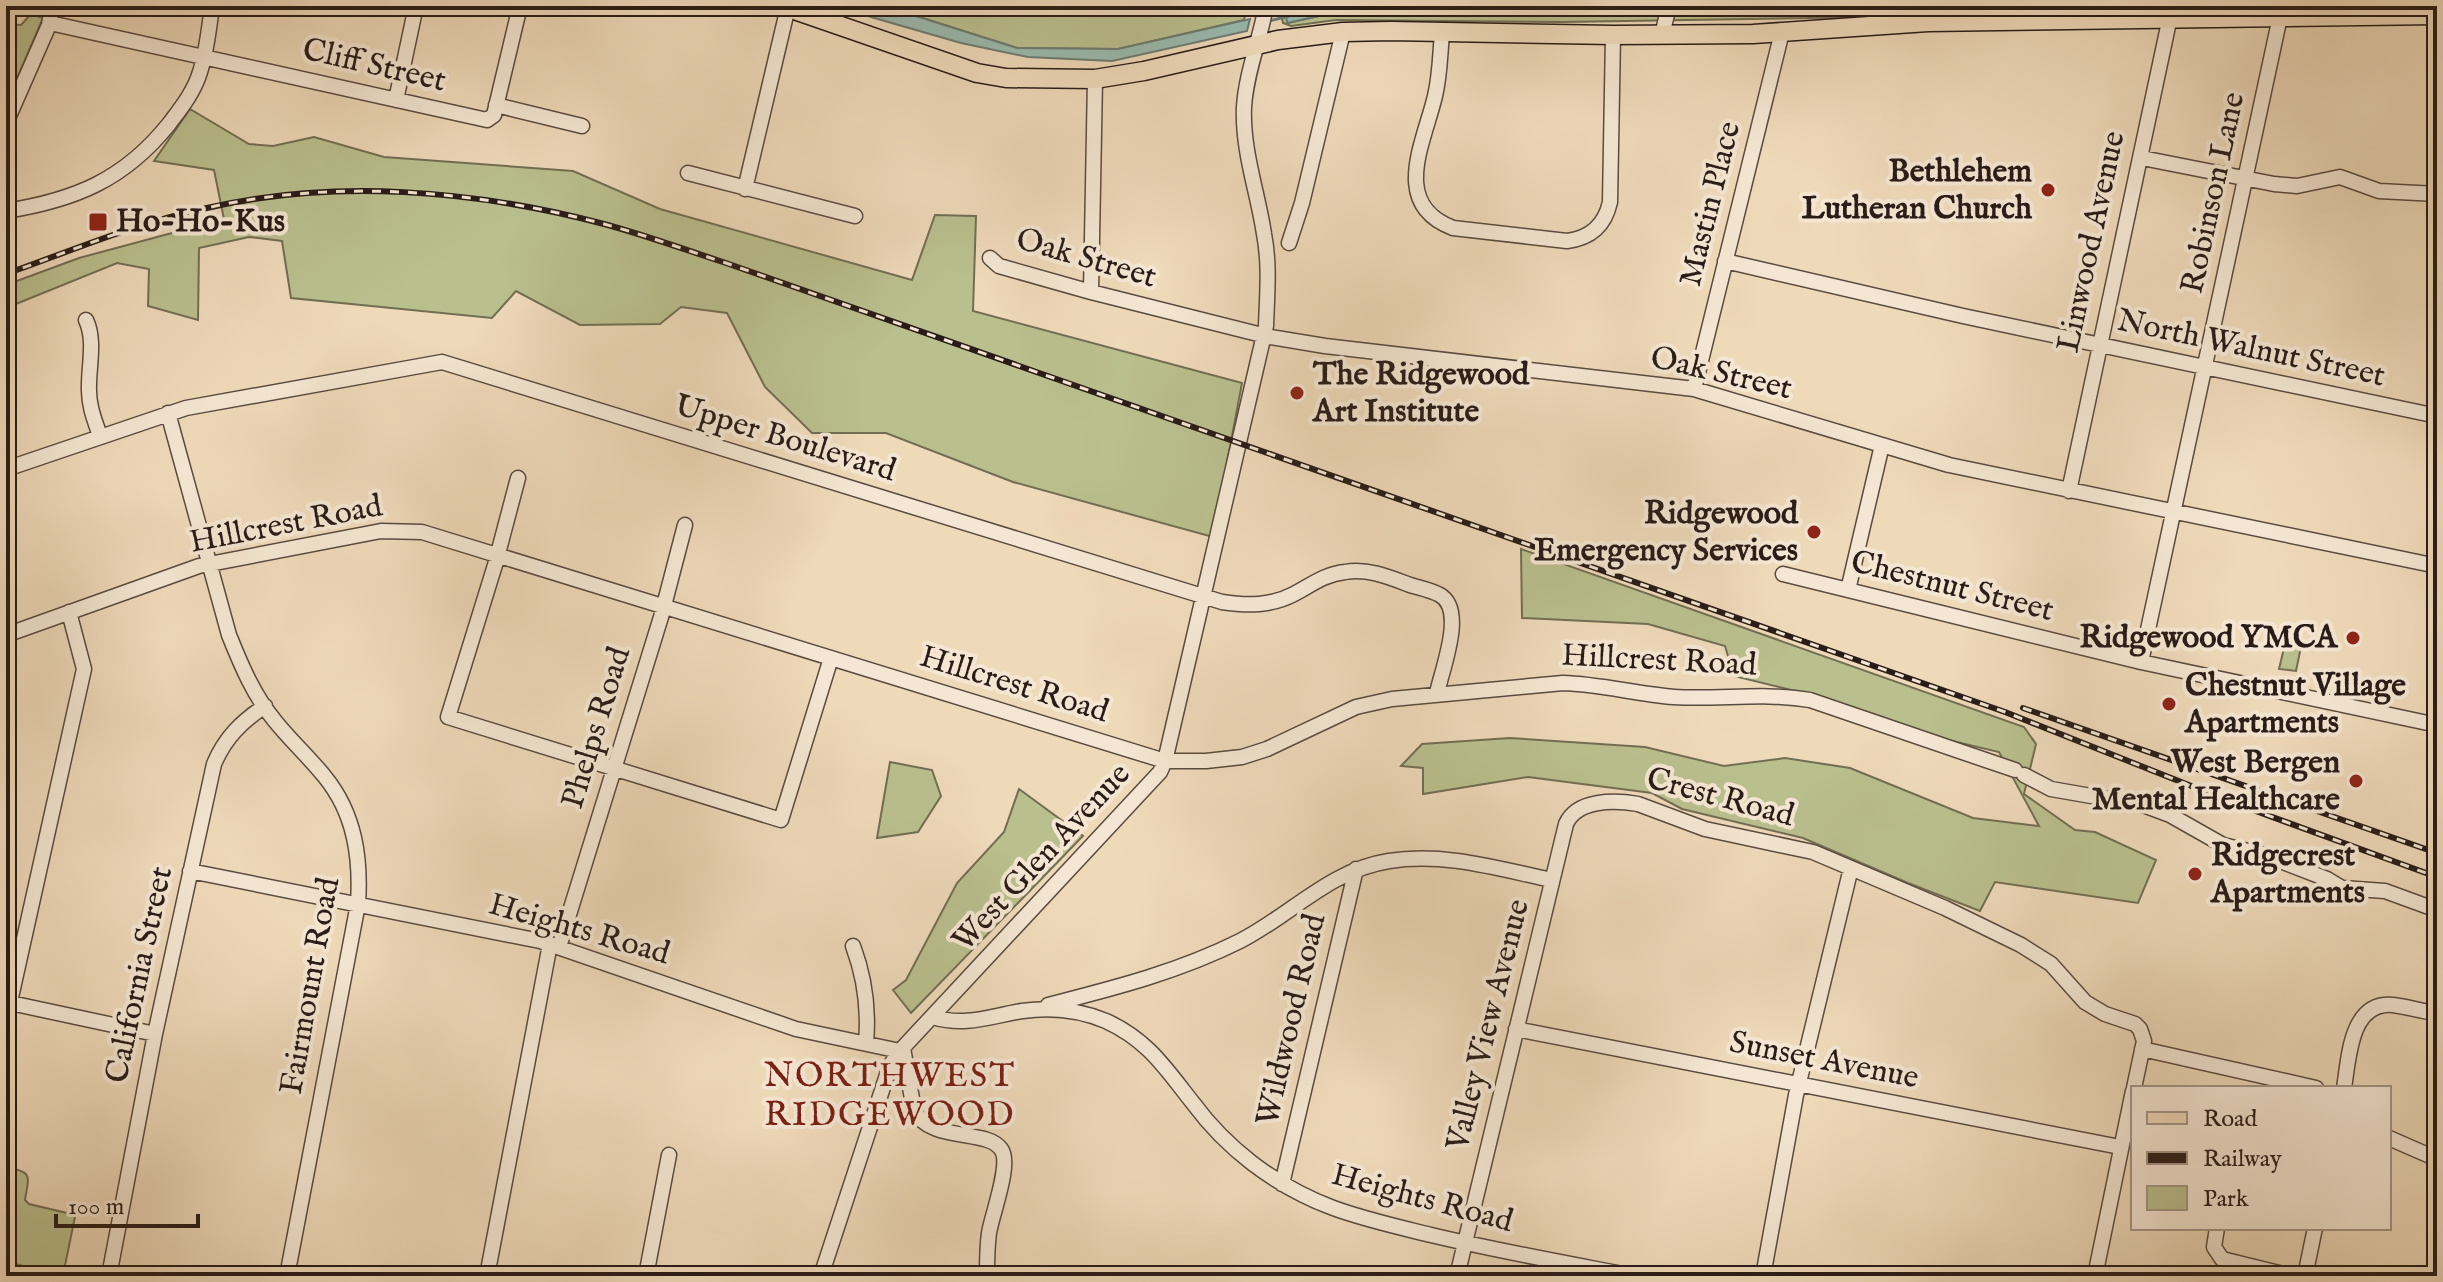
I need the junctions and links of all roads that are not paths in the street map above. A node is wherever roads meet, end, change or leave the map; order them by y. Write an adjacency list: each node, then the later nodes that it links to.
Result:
1 (52, 6): 11 (street)
2 (212, 6): 18 (street)
3 (416, 6): 20 (street)
4 (520, 6): 21 (street)
5 (1266, 6): 17 (street, West Glen Avenue)
6 (1669, 6): 16 (street)
7 (786, 7): 19 (main road); 27 (street)
8 (2171, 12): 10 (main road); 13 (main road); 24 (street, Linwood Avenue)
9 (2437, 15): 10 (main road)
10 (2280, 17): 26 (street, Robinson Lane)
11 (50, 23): 18 (street, Cliff Street); 22 (street)
12 (1343, 32): 14 (main road); 17 (main road); 31 (street)
13 (1782, 32): 16 (main road); 33 (street, Mastin Place)
14 (1442, 33): 15 (main road); 15 (street)
15 (1613, 35): 16 (main road)
16 (1662, 35)
17 (1260, 38): 19 (main road); 36 (street, West Glen Avenue)
18 (205, 57): 20 (street, Cliff Street); 29 (street)
19 (1095, 79): 34 (street)
20 (396, 100): 21 (street, Cliff Street)
21 (496, 105): 23 (street)
22 (6, 123)
23 (582, 126)
24 (2142, 158): 26 (street); 37 (street, Linwood Avenue)
25 (688, 173): 27 (street)
26 (2245, 179): 28 (street); 38 (street, Robinson Lane)
27 (745, 189): 30 (street)
28 (2437, 194)
29 (6, 211)
30 (855, 216)
31 (1289, 243)
32 (990, 258): 34 (street, Oak Street)
33 (1725, 261): 37 (street, North Walnut Street); 39 (street, Mastin Place)
34 (1091, 292): 36 (street, Oak Street)
35 (86, 320): 42 (street)
36 (1263, 336): 39 (street, Oak Street); 54 (street, West Glen Avenue)
37 (2101, 346): 38 (street, North Walnut Street); 46 (street, Linwood Avenue)
38 (2204, 368): 41 (street, North Walnut Street); 47 (street, Robinson Lane)
39 (1694, 389): 43 (street, Oak Street)
40 (168, 413): 42 (street, Upper Boulevard); 50 (street, Fairmount Road); 54 (street, Upper Boulevard)
41 (2437, 416)
42 (100, 436): 44 (street, Upper Boulevard)
43 (1882, 445): 46 (street, Oak Street); 53 (street)
44 (6, 469)
45 (518, 478): 49 (street)
46 (2069, 491): 47 (street, Oak Street)
47 (2173, 513): 51 (street, Oak Street); 59 (street, Robinson Lane)
48 (685, 525): 55 (street, Phelps Road)
49 (498, 555): 50 (street, Hillcrest Road); 55 (street, Hillcrest Road); 64 (street)
50 (209, 564): 56 (street, Hillcrest Road); 61 (street, Fairmount Road)
51 (2437, 566)
52 (1783, 574): 53 (street, Chestnut Street)
53 (1848, 590): 59 (street, Chestnut Street)
54 (1204, 597): 60 (street, Upper Boulevard); 63 (street, West Glen Avenue)
55 (664, 606): 58 (street, Hillcrest Road); 64 (street, Phelps Road)
56 (69, 612): 57 (street, Hillcrest Road); 73 (street)
57 (6, 635)
58 (831, 658): 63 (street, Hillcrest Road); 64 (street)
59 (2141, 662): 62 (street, Chestnut Street)
60 (1437, 693): 63 (street, Hillcrest Road); 70 (street, Hillcrest Road)
61 (265, 706): 67 (street, California Street); 69 (street, Fairmount Road)
62 (2437, 725)
63 (1165, 761): 76 (street, West Glen Avenue)
64 (614, 768): 71 (street, Phelps Road)
65 (1851, 868): 68 (street, Crest Road); 81 (street, Crest Road); 83 (street)
66 (1356, 869): 68 (street); 74 (street); 92 (street, Wildwood Road)
67 (190, 871): 69 (street, Heights Road); 79 (street, California Street)
68 (1552, 880): 78 (street, Valley View Avenue)
69 (358, 904): 71 (street, Heights Road); 97 (street, Fairmount Road)
70 (2437, 910)
71 (554, 946): 80 (street, Heights Road); 98 (street, Phelps Road)
72 (853, 946): 80 (street)
73 (8, 1003): 77 (street); 79 (street)
74 (1029, 1010): 76 (street, Heights Road); 92 (street, Heights Road)
75 (2437, 1014): 86 (street)
76 (933, 1017): 82 (street, West Glen Avenue)
77 (6, 1020)
78 (1516, 1029): 83 (street, Sunset Avenue); 95 (street, Valley View Avenue)
79 (155, 1034): 96 (street, California Street)
80 (866, 1043): 82 (street, Heights Road)
81 (2142, 1049): 84 (street); 85 (street)
82 (901, 1050): 100 (street, West Glen Avenue); 101 (street)
83 (1798, 1085): 89 (street, Sunset Avenue); 104 (street)
84 (2134, 1086)
85 (2307, 1086)
86 (2344, 1086)
87 (2131, 1099): 89 (street)
88 (2391, 1139): 91 (street)
89 (2120, 1147): 105 (street)
90 (669, 1155): 99 (street)
91 (2437, 1159)
92 (1282, 1184): 95 (street, Heights Road)
93 (2217, 1230): 106 (street)
94 (2315, 1230): 107 (street)
95 (1465, 1243): 102 (street, Valley View Avenue); 103 (street, Heights Road)
96 (109, 1276)
97 (287, 1276)
98 (487, 1276)
99 (646, 1276)
100 (821, 1276)
101 (987, 1276)
102 (1457, 1276)
103 (1633, 1276)
104 (1763, 1276)
105 (2095, 1276)
106 (2291, 1276)
107 (2305, 1276)

